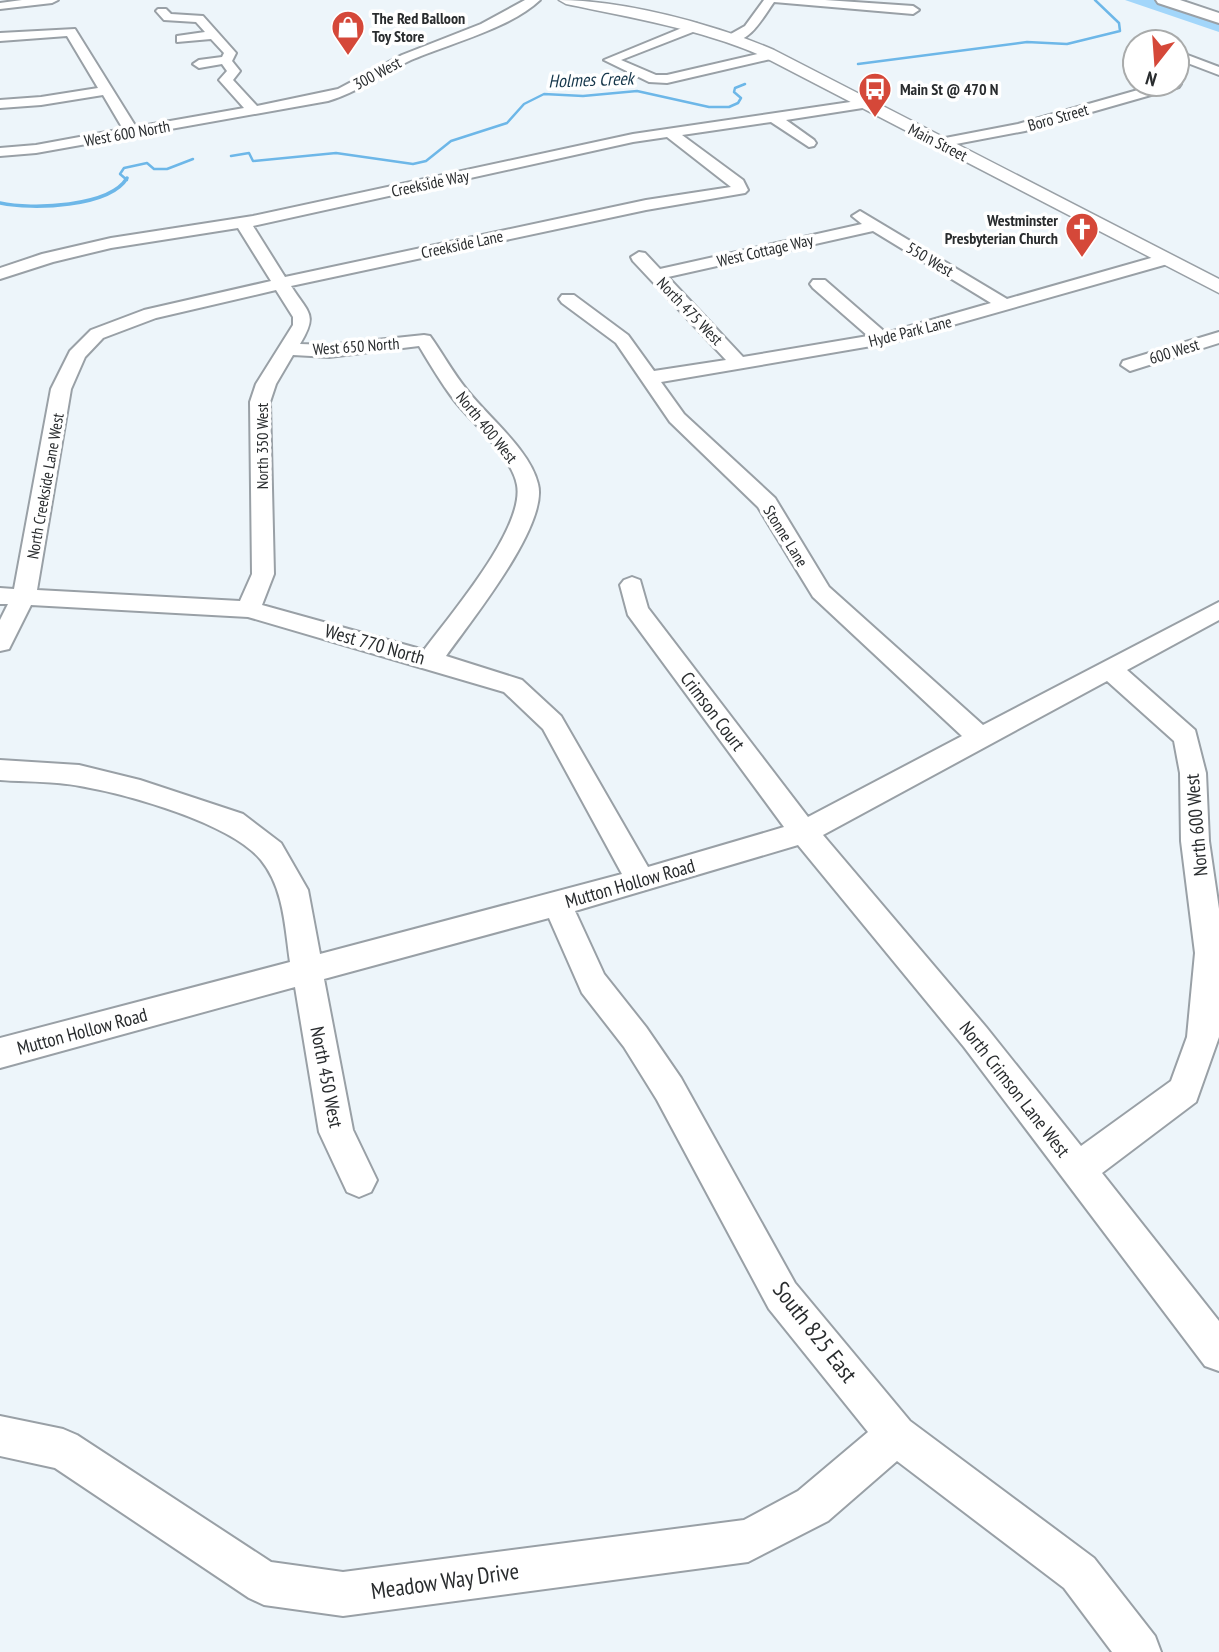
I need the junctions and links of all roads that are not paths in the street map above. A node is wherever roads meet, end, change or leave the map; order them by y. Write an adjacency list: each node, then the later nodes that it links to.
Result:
1 (52, 0): 9 (street)
2 (534, 0): 28 (street, 300 West)
3 (566, 0): 13 (main road, Main Street)
4 (770, 0): 16 (street)
5 (778, 0): 10 (street)
6 (1164, 0): 12 (highway)
7 (1214, 0): 8 (highway)
8 (1219, 2)
9 (0, 6)
10 (912, 10)
11 (162, 11): 14 (street)
12 (1219, 18)
13 (694, 27): 16 (main road, Main Street); 18 (street)
14 (213, 34): 17 (street); 19 (street)
15 (0, 37): 24 (street)
16 (733, 38): 18 (main road, Main Street)
17 (181, 39)
18 (771, 55): 27 (main road, Main Street)
19 (226, 60): 21 (street); 28 (street)
20 (1191, 60): 22 (street)
21 (198, 64)
22 (1219, 71): 23 (street, Boro Street)
23 (1191, 79)
24 (108, 90): 26 (street); 30 (street)
25 (1125, 98): 34 (street, Boro Street)
26 (0, 104)
27 (864, 104): 29 (street, Creekside Way); 34 (main road, Main Street)
28 (253, 110): 30 (street, West 600 North)
29 (773, 117): 31 (street, Creekside Way); 33 (street)
30 (132, 132): 36 (street, West 600 North)
31 (670, 132): 35 (street, Creekside Way); 44 (street, Creekside Lane)
32 (590, 133): 35 (street)
33 (808, 143)
34 (940, 143): 41 (main road, Main Street)
35 (602, 145): 38 (street, Creekside Way)
36 (0, 152)
37 (853, 212): 39 (street, 550 West)
38 (243, 223): 42 (street, Creekside Way); 44 (street, North 350 West)
39 (876, 226): 43 (street, West Cottage Way); 48 (street, 550 West)
40 (639, 257): 43 (street, North 475 West)
41 (1165, 260): 46 (main road, Main Street); 48 (street, Hyde Park Lane)
42 (0, 275)
43 (656, 275): 54 (street, North 475 West)
44 (282, 283): 49 (street, Creekside Lane); 53 (street, North 350 West)
45 (819, 284): 51 (street)
46 (1219, 287)
47 (568, 299): 56 (street, Stonne Lane)
48 (1007, 306): 51 (street, Hyde Park Lane)
49 (97, 334): 58 (street, North Creekside Lane West)
50 (1219, 337): 55 (street, 600 West)
51 (882, 339): 54 (street, Hyde Park Lane)
52 (424, 340): 53 (street, West 650 North); 62 (street, North 400 West)
53 (287, 349): 59 (street, North 350 West)
54 (740, 363): 56 (street, Hyde Park Lane)
55 (1130, 365)
56 (649, 378): 64 (street, Stonne Lane)
57 (632, 585): 66 (street, Crimson Court)
58 (12, 596): 59 (street, West 770 North); 61 (street, North Creekside Lane West)
59 (248, 609): 62 (street, West 770 North)
60 (1219, 610): 63 (street, Mutton Hollow Road)
61 (0, 643)
62 (430, 660): 67 (street, West 770 North)
63 (1110, 669): 64 (street, Mutton Hollow Road); 71 (street, North 600 West)
64 (981, 738): 66 (street, Mutton Hollow Road)
65 (0, 770): 69 (street, North 450 West)
66 (804, 832): 67 (street, Mutton Hollow Road); 71 (street, North Crimson Lane West)
67 (641, 881): 68 (street, Mutton Hollow Road)
68 (557, 904): 69 (street, Mutton Hollow Road); 74 (street, South 825 East)
69 (307, 971): 70 (street, Mutton Hollow Road); 72 (street, North 450 West)
70 (0, 1053)
71 (1078, 1169): 73 (street, North Crimson Lane West)
72 (359, 1180)
73 (1219, 1352)
74 (896, 1435): 75 (street, Meadow Way Drive); 76 (street, South 825 East)
75 (0, 1436)
76 (1139, 1652)

